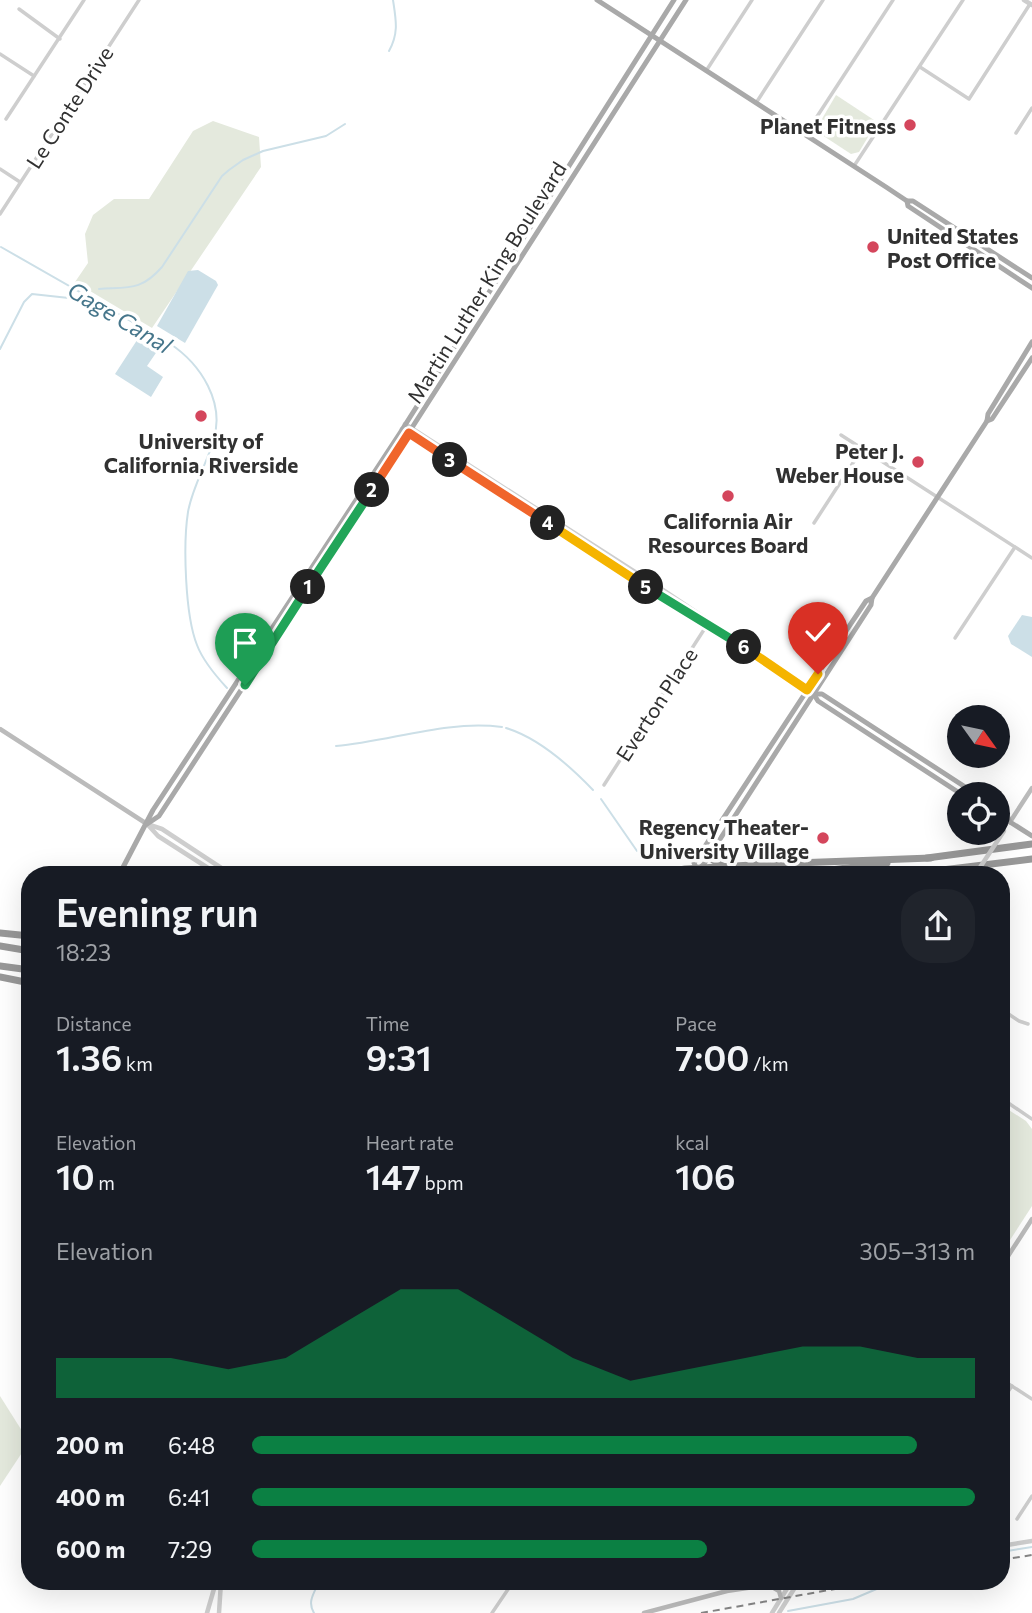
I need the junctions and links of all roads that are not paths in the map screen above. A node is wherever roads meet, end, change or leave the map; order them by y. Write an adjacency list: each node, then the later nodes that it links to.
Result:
1 (84, 0): 14 (street)
2 (139, 0): 27 (street, Le Conte Drive)
3 (597, 0): 13 (main road)
4 (674, 0): 13 (main road, Martin Luther King Boulevard)
5 (686, 0): 15 (main road, Martin Luther King Boulevard)
6 (752, 0): 18 (street)
7 (822, 0): 20 (street)
8 (893, 0): 24 (street)
9 (963, 0): 17 (street)
10 (1024, 0): 11 (street)
11 (1031, 5): 17 (street)
12 (19, 9): 14 (street)
13 (652, 36): 15 (main road); 37 (main road, Martin Luther King Boulevard)
14 (60, 39): 19 (street)
15 (659, 41): 18 (main road); 38 (main road, Martin Luther King Boulevard)
16 (0, 54): 19 (street)
17 (920, 67): 25 (street)
18 (706, 71): 20 (main road)
19 (34, 76): 22 (street)
20 (756, 103): 24 (main road)
21 (1032, 108): 23 (street)
22 (6, 119)
23 (1016, 133)
24 (805, 135): 25 (main road)
25 (854, 166): 28 (main road)
26 (0, 169): 27 (street)
27 (20, 183): 29 (street, Le Conte Drive)
28 (906, 201): 30 (main road); 31 (main road)
29 (0, 214)
30 (1032, 278)
31 (1032, 288)
32 (1032, 342): 34 (main road)
33 (1032, 358): 35 (main road)
34 (1009, 379): 35 (main road); 36 (main road)
35 (999, 408): 36 (main road)
36 (987, 421): 41 (main road)
37 (404, 426): 38 (street); 58 (main road, Martin Luther King Boulevard)
38 (410, 430): 47 (street); 58 (main road, Martin Luther King Boulevard)
39 (841, 435): 40 (street)
40 (862, 449): 41 (street); 42 (street)
41 (937, 497): 43 (street); 45 (main road)
42 (814, 523)
43 (1015, 547): 44 (street); 48 (street)
44 (1032, 558)
45 (872, 598): 46 (main road); 49 (main road)
46 (855, 618): 49 (main road); 50 (main road)
47 (707, 623): 50 (street); 54 (street, Everton Place)
48 (955, 639)
49 (847, 642): 51 (main road)
50 (807, 690): 51 (main road); 68 (main road)
51 (814, 694): 53 (main road); 55 (main road); 62 (main road)
52 (0, 730): 58 (main road)
53 (958, 782)
54 (604, 785)
55 (947, 785)
56 (1032, 788): 57 (main road)
57 (1010, 822): 59 (main road)
58 (148, 824): 65 (main road, Martin Luther King Boulevard); 66 (street); 67 (street)
59 (1032, 836)
60 (1032, 844): 63 (highway)
61 (995, 845): 74 (street, bridge)
62 (711, 853): 69 (main road); 70 (highway)
63 (931, 858): 71 (highway); 72 (highway)
64 (1032, 859): 73 (highway)
65 (125, 866)
66 (205, 866)
67 (218, 866)
68 (694, 866)
69 (701, 866)
70 (722, 866)
71 (747, 866)
72 (865, 866)
73 (975, 866)
74 (981, 866)
75 (0, 933): 76 (highway)
76 (21, 935)
77 (0, 946): 78 (highway)
78 (21, 950)
79 (0, 965): 80 (highway)
80 (21, 968)
81 (0, 977): 82 (highway)
82 (21, 981)
83 (1010, 1015): 84 (street)
84 (1028, 1024)
85 (1010, 1104): 86 (street)
86 (1032, 1119)
87 (1032, 1219): 88 (main road)
88 (1010, 1253)
89 (1012, 1386): 90 (street); 91 (street)
90 (1010, 1389)
91 (1032, 1399)
92 (1032, 1496): 93 (street)
93 (1017, 1519)
94 (1032, 1541): 95 (street)
95 (1010, 1545)
96 (214, 1590): 104 (street)
97 (220, 1590): 105 (street)
98 (508, 1590): 106 (street)
99 (736, 1590): 107 (main road)
100 (777, 1590): 103 (main road)
101 (786, 1590): 103 (street)
102 (793, 1590): 109 (street)
103 (781, 1598): 108 (street)
104 (207, 1613)
105 (219, 1613)
106 (492, 1613)
107 (644, 1613)
108 (772, 1613)
109 (779, 1613)

